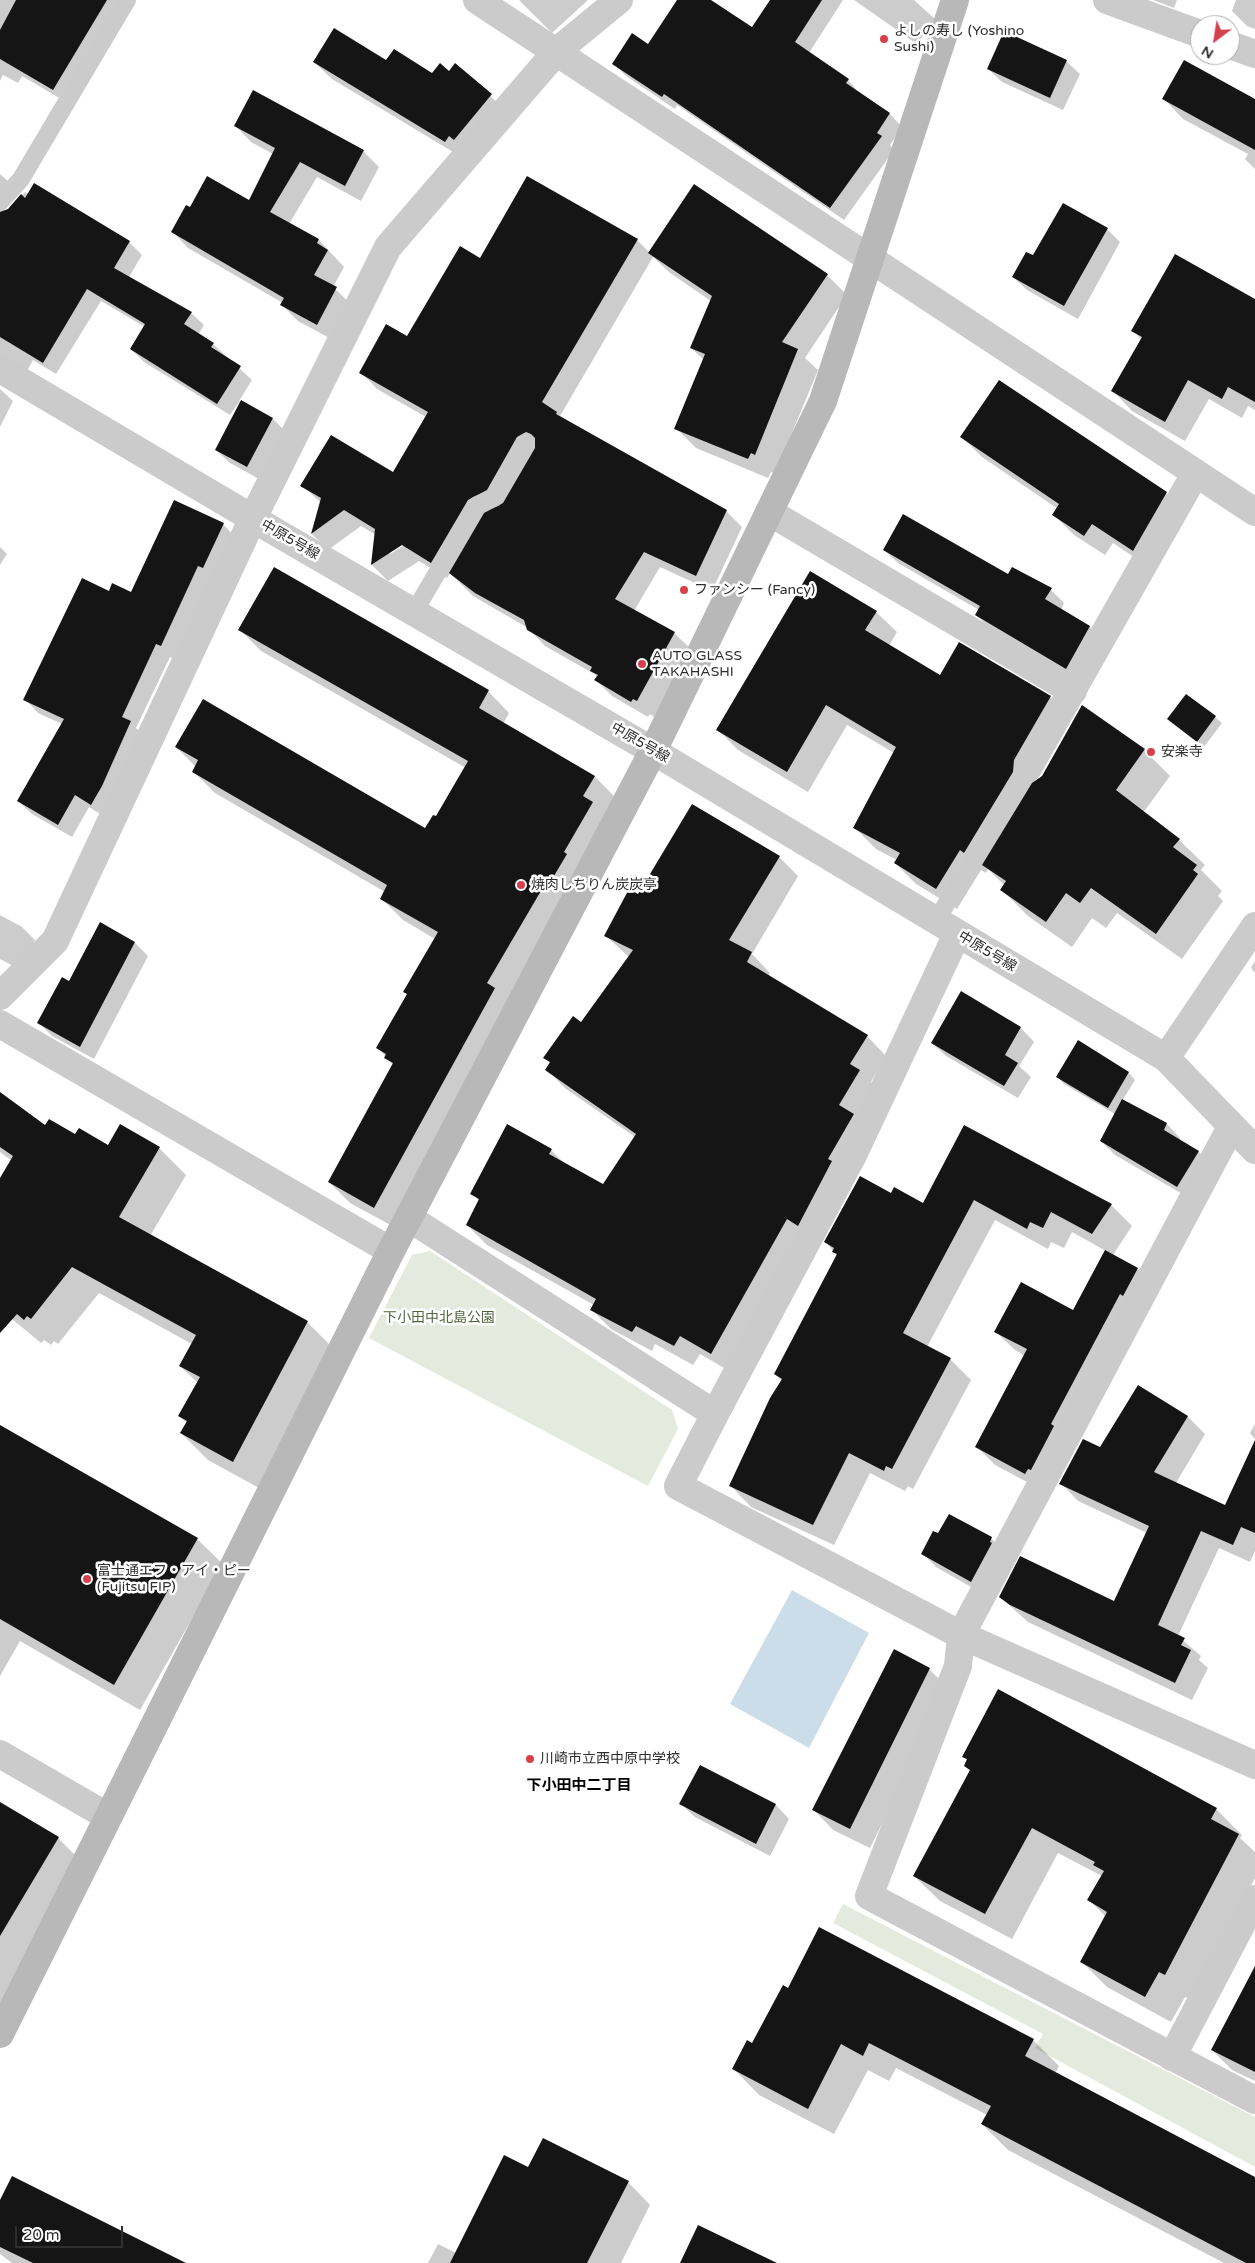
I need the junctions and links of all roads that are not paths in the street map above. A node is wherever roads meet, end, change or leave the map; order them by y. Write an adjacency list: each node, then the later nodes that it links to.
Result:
1 (127, 0): 10 (lane)
2 (477, 0): 8 (street)
3 (618, 0): 8 (street)
4 (955, 0): 11 (street)
5 (1107, 0): 6 (street)
6 (1190, 30)
7 (1240, 49): 9 (street)
8 (556, 51): 11 (street); 17 (street)
9 (1255, 54)
10 (0, 202)
11 (870, 257): 14 (street); 15 (street)
12 (0, 369): 17 (street, 中原5号線)
13 (526, 443): 18 (lane)
14 (1195, 474): 16 (street); 19 (street)
15 (769, 512): 19 (street); 20 (street)
16 (1255, 512)
17 (253, 518): 18 (street, 中原5号線); 24 (street)
18 (414, 612): 20 (street, 中原5号線)
19 (1073, 692): 21 (street)
20 (653, 751): 23 (street, 中原5号線); 29 (street)
21 (1028, 768): 23 (lane)
22 (1255, 926): 26 (street)
23 (947, 928): 26 (street, 中原5号線); 31 (street)
24 (0, 996)
25 (0, 1024): 30 (street)
26 (1166, 1058): 27 (street, 中原5号線)
27 (1231, 1127): 28 (street, 中原5号線); 32 (street)
28 (1255, 1150)
29 (408, 1218): 30 (street); 31 (street)
30 (391, 1251): 35 (street)
31 (715, 1414): 32 (street)
32 (962, 1635): 34 (street); 38 (street)
33 (0, 1754): 35 (street)
34 (1255, 1765)
35 (107, 1816): 37 (street)
36 (1255, 1898): 38 (street)
37 (0, 2034)
38 (1172, 2057): 39 (street)
39 (1255, 2100)

